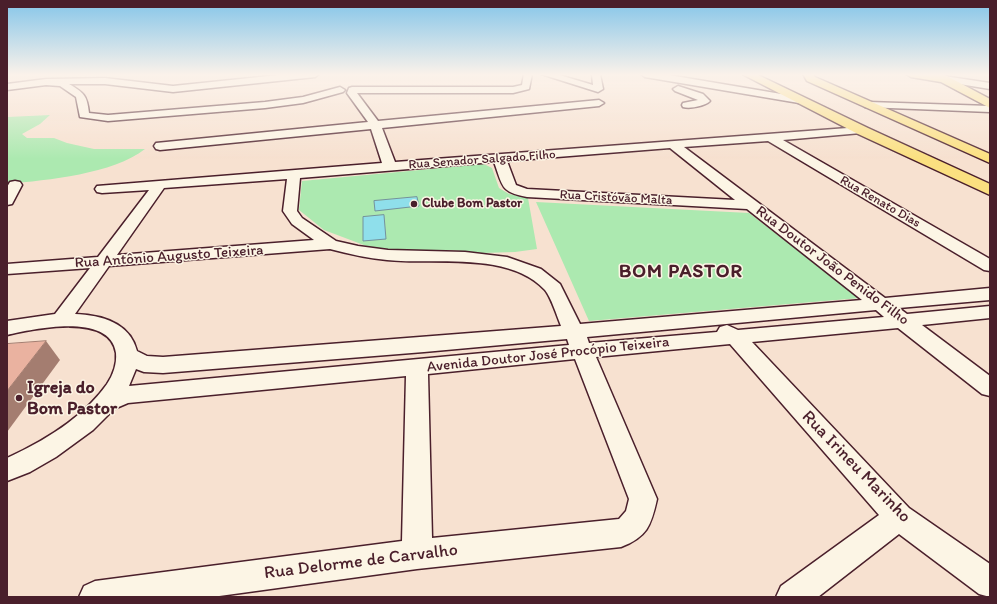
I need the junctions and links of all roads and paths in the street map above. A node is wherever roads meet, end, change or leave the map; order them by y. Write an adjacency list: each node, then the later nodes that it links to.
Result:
1 (83, 102): 2 (street)
2 (288, 102)
3 (360, 102): 17 (street)
4 (700, 102): 11 (street)
5 (805, 102): 16 (main road)
6 (807, 102): 15 (main road)
7 (818, 102): 15 (main road)
8 (863, 102): 12 (main road)
9 (919, 102): 13 (street)
10 (599, 103): 17 (street)
11 (687, 105)
12 (869, 105): 13 (street); 22 (main road)
13 (925, 107): 14 (street)
14 (990, 109)
15 (845, 113): 16 (main road)
16 (861, 124): 18 (street, Rua Senador Salgado Filho); 25 (main road); 29 (main road)
17 (375, 125): 20 (street); 23 (street)
18 (770, 137): 19 (street, Rua Senador Salgado Filho); 34 (street, Rua Renato Dias)
19 (673, 145): 21 (street, Rua Senador Salgado Filho); 31 (street, Rua Doutor João Penido Filho)
20 (160, 146)
21 (499, 158): 23 (street, Rua Senador Salgado Filho); 31 (street, Rua Cristóvão Malta)
22 (990, 159)
23 (390, 167): 24 (street, Rua Senador Salgado Filho)
24 (295, 174): 27 (street, Rua Senador Salgado Filho); 32 (street)
25 (990, 177)
26 (15, 185): 30 (street)
27 (159, 185): 28 (street, Rua Senador Salgado Filho); 33 (street)
28 (102, 189)
29 (990, 190)
30 (7, 201)
31 (753, 205): 37 (street, Rua Doutor João Penido Filho)
32 (330, 244): 33 (street, Rua Antônio Augusto Teixeira); 43 (street)
33 (103, 262): 35 (street, Rua Antônio Augusto Teixeira); 39 (street)
34 (990, 266)
35 (7, 269)
36 (990, 294): 37 (street, Avenida Doutor José Procópio Teixeira)
37 (882, 304): 40 (street, Rua Doutor João Penido Filho); 41 (street, Avenida Doutor José Procópio Teixeira)
38 (990, 312): 40 (street, Avenida Doutor José Procópio Teixeira)
39 (61, 320): 42 (street); 45 (street)
40 (905, 322): 41 (street, Avenida Doutor José Procópio Teixeira); 48 (street, Rua Doutor João Penido Filho)
41 (726, 325): 43 (street, Avenida Doutor José Procópio Teixeira); 51 (street, Rua Irineu Marinho)
42 (7, 328)
43 (578, 341): 44 (street, Avenida Doutor José Procópio Teixeira); 46 (street, Avenida Doutor José Procópio Teixeira); 52 (street, Rua Delorme de Carvalho)
44 (289, 355): 45 (street, Avenida Doutor José Procópio Teixeira); 47 (street)
45 (128, 356): 49 (street)
46 (418, 367): 47 (street, Avenida Doutor José Procópio Teixeira); 52 (street)
47 (283, 380): 49 (street, Avenida Doutor José Procópio Teixeira)
48 (990, 388)
49 (106, 402): 50 (street)
50 (7, 470)
51 (899, 517): 53 (street, Rua Irineu Marinho); 55 (street)
52 (417, 554): 54 (street, Rua Delorme de Carvalho)
53 (990, 583)
54 (95, 597)
55 (792, 597)

